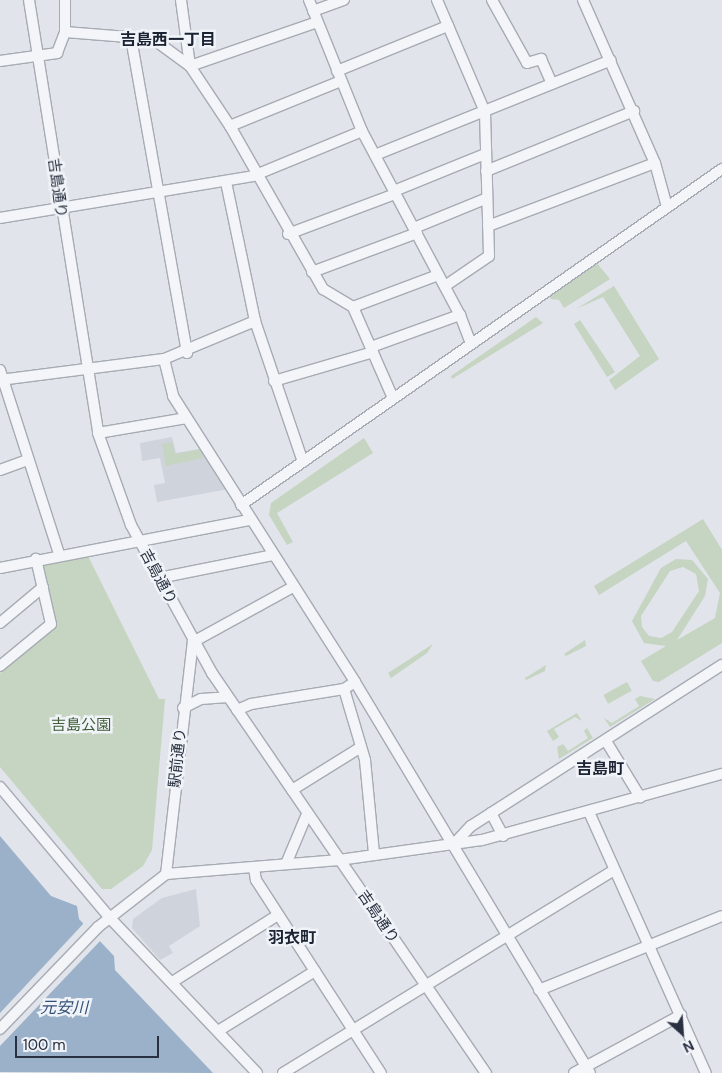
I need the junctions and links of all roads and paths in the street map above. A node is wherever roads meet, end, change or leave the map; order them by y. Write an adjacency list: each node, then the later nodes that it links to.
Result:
1 (29, 0): 14 (street, 吉島通り)
2 (65, 0): 12 (street)
3 (181, 0): 17 (street)
4 (309, 0): 9 (street)
5 (344, 0): 9 (street)
6 (437, 0): 11 (street)
7 (492, 0): 19 (street)
8 (583, 0): 15 (street)
9 (313, 11): 10 (street)
10 (317, 22): 17 (street); 18 (street)
11 (448, 26): 18 (street); 21 (street)
12 (65, 32): 13 (street); 14 (street)
13 (131, 38): 17 (street); 31 (street)
14 (39, 58): 16 (street); 35 (street, 吉島通り)
15 (611, 60): 19 (street); 20 (street)
16 (0, 61)
17 (190, 66): 22 (street)
18 (339, 76): 22 (street); 23 (street)
19 (552, 84): 21 (street)
20 (634, 111): 26 (street); 28 (street)
21 (486, 112): 24 (street); 25 (street)
22 (230, 126): 29 (street)
23 (362, 131): 25 (street); 29 (street)
24 (485, 154): 28 (street); 32 (street)
25 (375, 155): 32 (street)
26 (655, 162): 34 (street); 37 (street)
27 (722, 169): 34 (street)
28 (486, 171): 33 (street)
29 (256, 174): 30 (street); 39 (street)
30 (226, 182): 31 (street); 45 (street)
31 (159, 192): 35 (street); 48 (street)
32 (394, 193): 38 (street); 39 (street)
33 (487, 198): 37 (street); 38 (street)
34 (667, 206): 46 (street)
35 (60, 211): 36 (street); 50 (street, 吉島通り)
36 (0, 218)
37 (488, 226): 42 (street)
38 (415, 230): 40 (street); 41 (street)
39 (288, 234): 40 (street)
40 (312, 272): 43 (street)
41 (438, 275): 42 (street); 43 (street)
42 (445, 286): 44 (street)
43 (353, 307): 47 (street)
44 (460, 315): 46 (street); 47 (street)
45 (255, 321): 48 (street); 52 (street)
46 (471, 344): 54 (street)
47 (372, 350): 52 (street); 54 (street)
48 (187, 353): 49 (street)
49 (164, 359): 50 (street); 55 (street)
50 (87, 367): 51 (street); 56 (street, 吉島通り)
51 (1, 377): 53 (street)
52 (274, 381): 58 (street)
53 (3, 395): 57 (street)
54 (393, 398): 58 (street)
55 (187, 418): 56 (street); 60 (street)
56 (98, 433): 62 (street, 吉島通り)
57 (28, 460): 59 (street); 63 (street)
58 (303, 462): 60 (street)
59 (0, 470)
60 (241, 505): 61 (street)
61 (250, 520): 62 (street); 64 (street)
62 (138, 539): 63 (street); 67 (street, 吉島通り)
63 (60, 554): 65 (street)
64 (273, 555): 67 (street); 69 (street)
65 (36, 559): 66 (street); 68 (street)
66 (2, 565)
67 (160, 578): 71 (street, 吉島通り)
68 (43, 587): 70 (street); 73 (street)
69 (293, 587): 71 (street); 74 (street)
70 (0, 622)
71 (193, 642): 76 (street, 吉島通り); 77 (street, 駅前通り)
72 (722, 664): 79 (street)
73 (0, 666)
74 (355, 682): 75 (street); 89 (street)
75 (344, 689): 78 (street); 80 (street)
76 (228, 697): 77 (street); 78 (street, 吉島通り)
77 (183, 708): 95 (street, 駅前通り)
78 (237, 710): 83 (street, 吉島通り)
79 (606, 741): 84 (street); 86 (street)
80 (361, 747): 83 (street); 90 (street)
81 (722, 774): 84 (street)
82 (0, 787): 98 (street)
83 (292, 790): 87 (street, 吉島通り)
84 (640, 797): 85 (street)
85 (589, 812): 88 (street); 94 (street)
86 (491, 813): 88 (street); 89 (street)
87 (307, 814): 91 (street, 吉島通り); 92 (street)
88 (503, 836): 89 (street)
89 (454, 844): 90 (street); 99 (street)
90 (374, 854): 91 (street)
91 (339, 860): 92 (street); 103 (street, 吉島通り)
92 (286, 864): 93 (street)
93 (254, 868): 95 (street); 96 (street)
94 (614, 870): 99 (street); 100 (street)
95 (166, 874): 98 (street)
96 (278, 915): 101 (street); 102 (street)
97 (722, 916): 100 (street)
98 (109, 917): 102 (street); 106 (street)
99 (506, 934): 103 (street); 104 (street)
100 (651, 945): 104 (street); 105 (street)
101 (315, 971): 107 (street); 108 (street)
102 (174, 982): 108 (street)
103 (424, 985): 107 (street); 113 (street, 吉島通り)
104 (539, 990): 109 (street)
105 (681, 1015): 109 (street); 115 (street)
106 (0, 1029)
107 (353, 1030): 111 (street); 112 (street)
108 (218, 1031): 110 (street)
109 (588, 1070): 114 (street)
110 (256, 1073)
111 (282, 1073)
112 (381, 1073)
113 (486, 1073)
114 (574, 1073)
115 (706, 1073)

